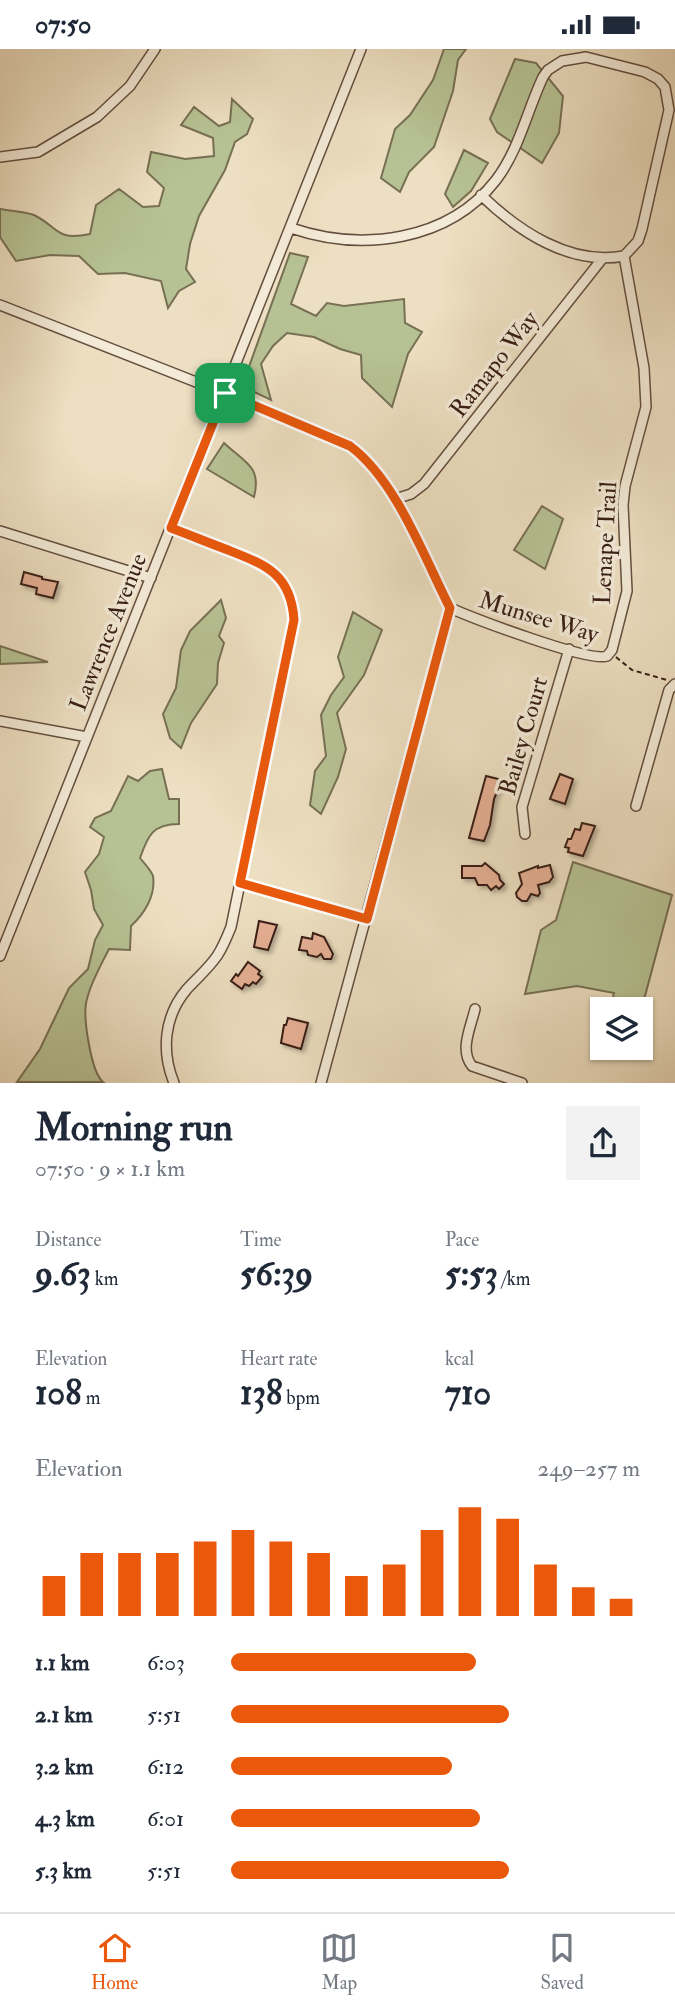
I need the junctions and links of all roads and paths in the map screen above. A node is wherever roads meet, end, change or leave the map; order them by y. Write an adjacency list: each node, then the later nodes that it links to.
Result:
1 (155, 49): 3 (street)
2 (361, 49): 5 (street, Lawrence Avenue)
3 (0, 157)
4 (481, 195): 5 (street); 6 (street); 7 (street)
5 (291, 228): 9 (street, Lawrence Avenue)
6 (624, 256): 7 (street); 16 (street, Lenape Trail)
7 (602, 259): 10 (street, Ramapo Way)
8 (0, 305): 9 (street, Munsee Way)
9 (225, 393): 10 (street, Munsee Way); 11 (street, Lawrence Avenue)
10 (395, 499): 14 (street, Munsee Way)
11 (171, 528): 13 (street, Lawrence Avenue); 22 (street)
12 (0, 531): 13 (street)
13 (151, 578): 19 (street, Lawrence Avenue)
14 (450, 608): 15 (street, Munsee Way); 23 (street)
15 (569, 649): 16 (street, Munsee Way); 21 (street, Bailey Court)
16 (610, 653): 17 (path)
17 (675, 683): 20 (street)
18 (0, 721): 19 (street)
19 (87, 737): 24 (street, Lawrence Avenue)
20 (636, 806)
21 (525, 834)
22 (240, 883): 23 (street); 26 (street)
23 (367, 919): 27 (street)
24 (0, 957)
25 (475, 1009): 28 (street)
26 (174, 1083)
27 (321, 1083)
28 (522, 1083)

